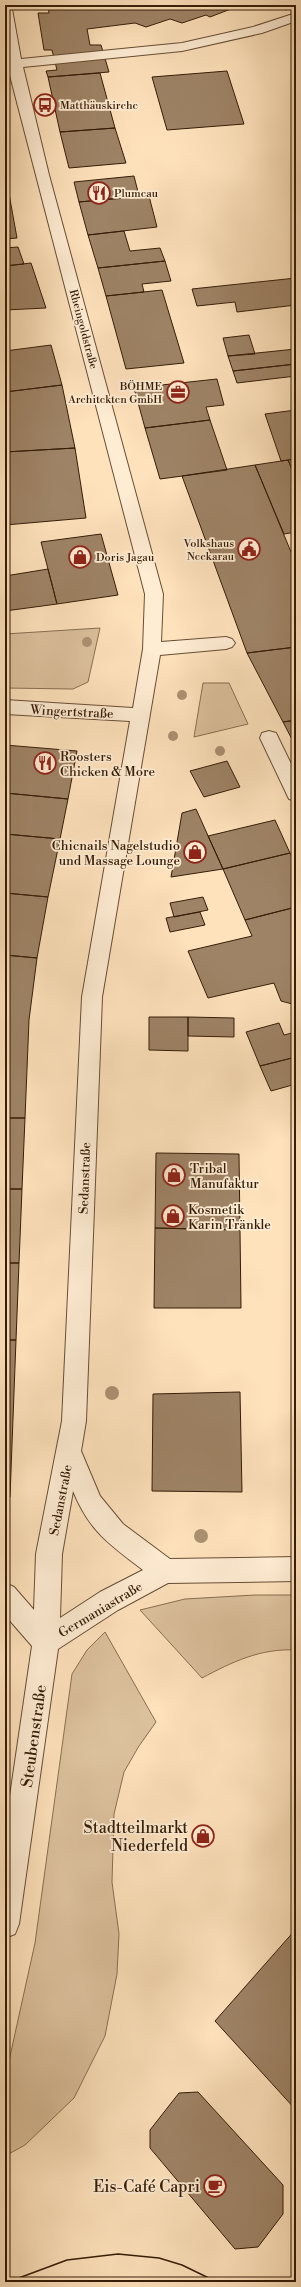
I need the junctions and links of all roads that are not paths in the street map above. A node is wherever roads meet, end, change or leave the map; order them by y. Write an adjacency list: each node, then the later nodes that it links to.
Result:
1 (5, 9): 3 (street, Rheingoldstraße)
2 (296, 17): 3 (street)
3 (11, 66): 5 (street, Rheingoldstraße)
4 (226, 643): 5 (street)
5 (152, 650): 7 (street, Rheingoldstraße)
6 (5, 707): 7 (street, Wingertstraße)
7 (140, 715): 10 (street, Sedanstraße)
8 (269, 738): 9 (street)
9 (296, 794)
10 (70, 1452): 12 (street); 14 (street, Sedanstraße)
11 (296, 1569): 12 (street, Germaniastraße)
12 (166, 1571): 14 (street, Germaniastraße)
13 (5, 1596): 14 (street, Germaniastraße)
14 (46, 1642): 15 (street, Steubenstraße)
15 (5, 1924)

